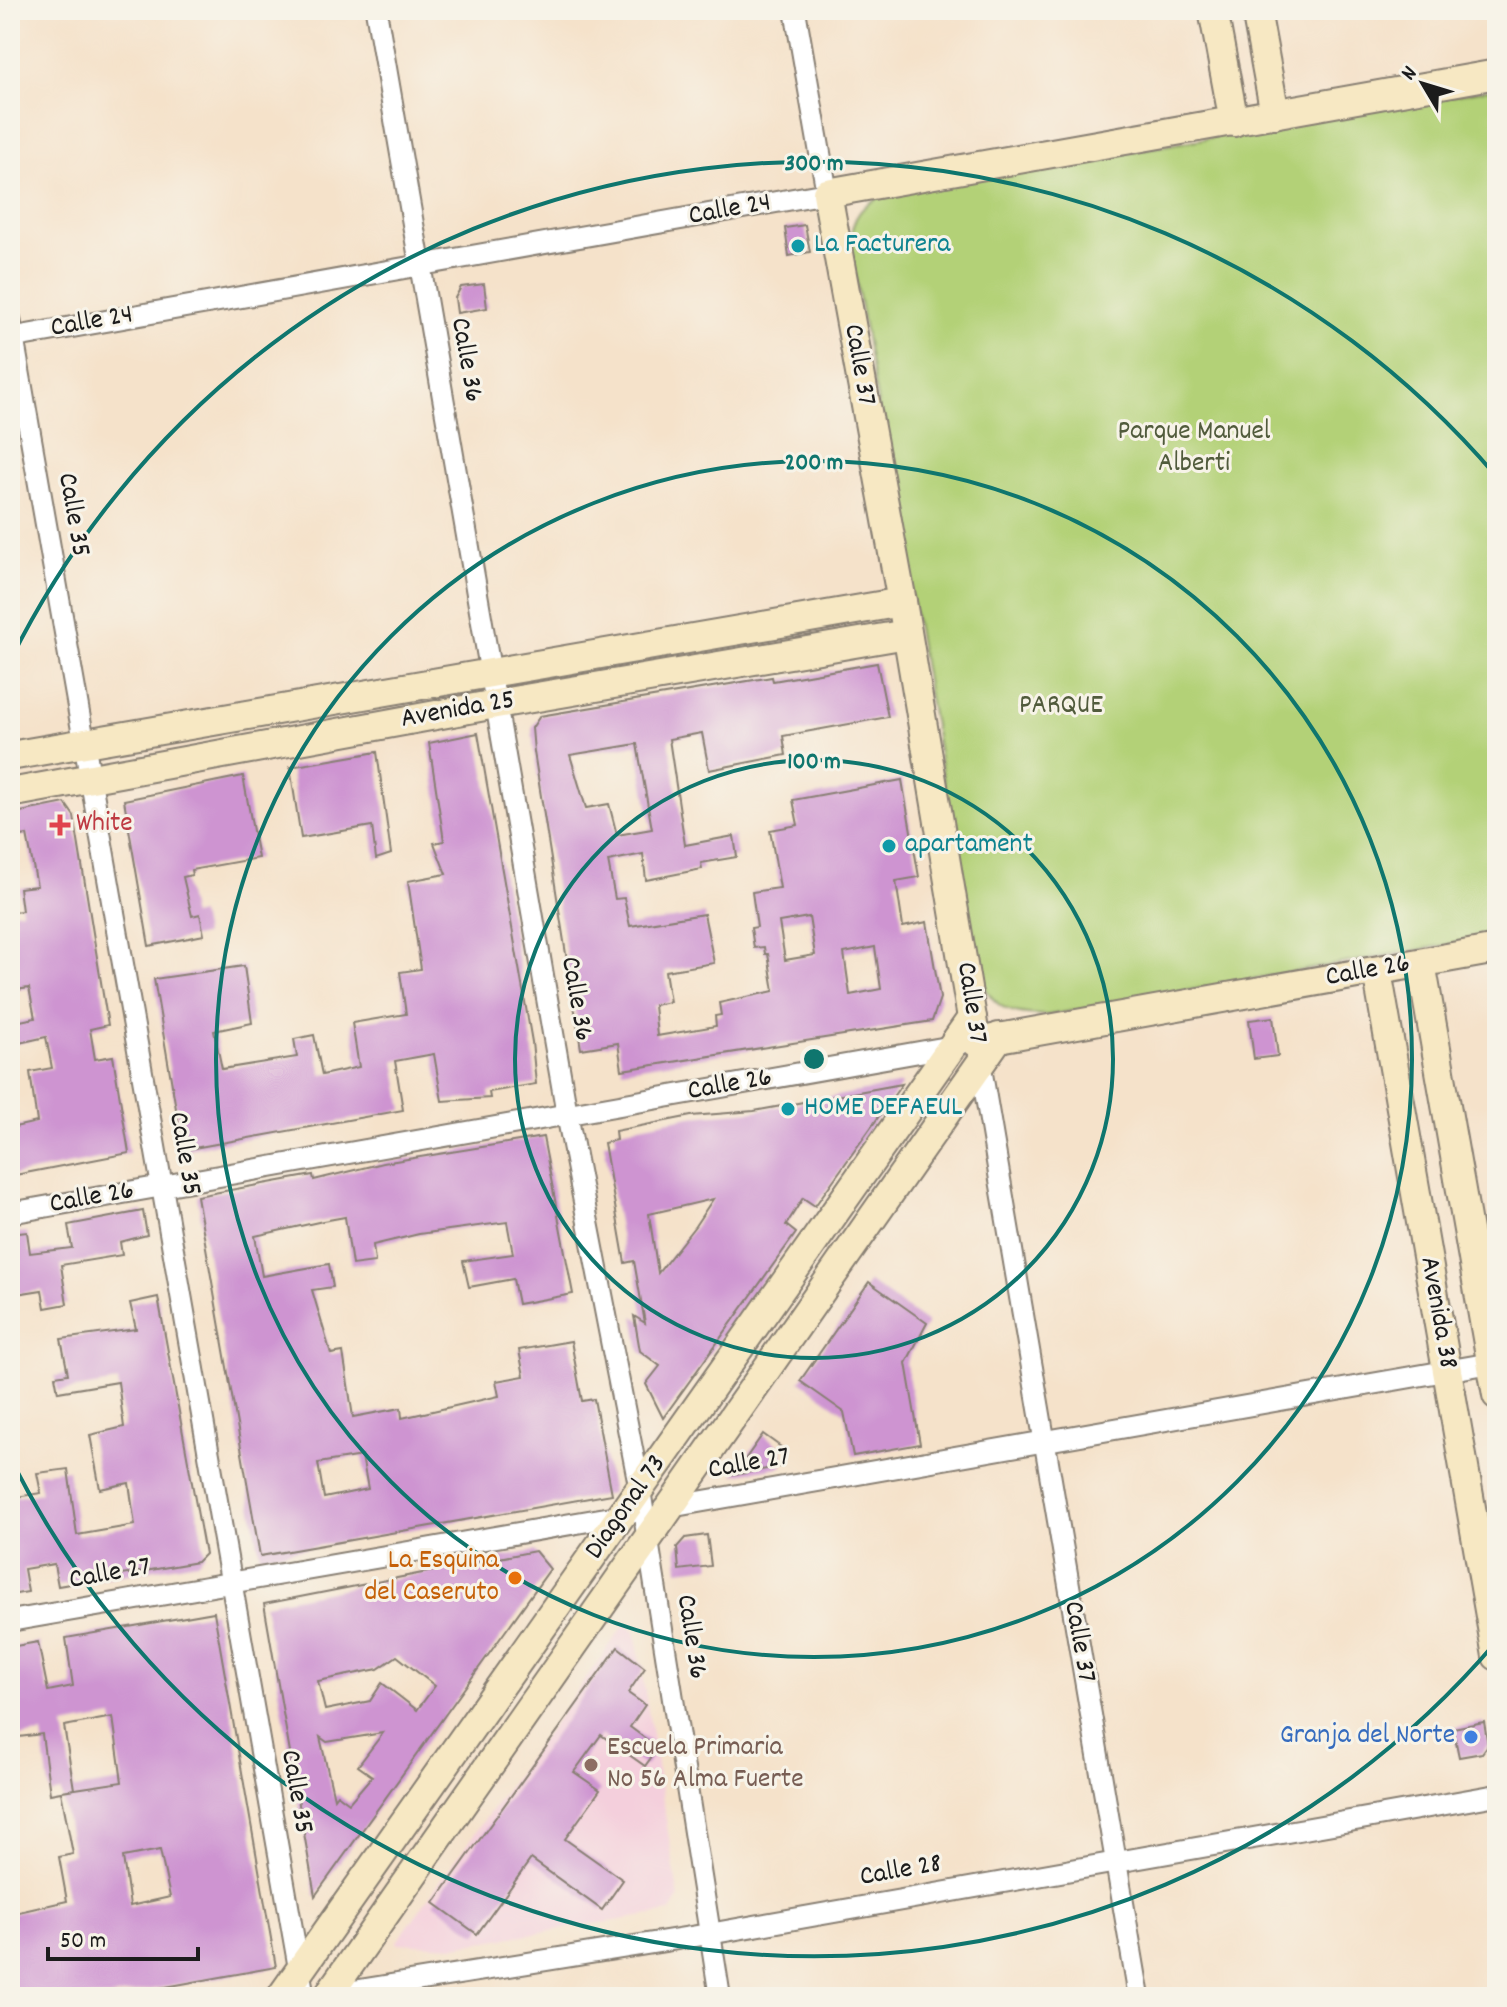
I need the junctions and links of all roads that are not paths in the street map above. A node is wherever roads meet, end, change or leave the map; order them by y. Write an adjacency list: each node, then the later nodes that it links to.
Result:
1 (376, 10): 9 (street, Calle 36)
2 (795, 10): 8 (street, Calle 37)
3 (1213, 10): 7 (main road)
4 (1256, 10): 6 (main road)
5 (1497, 74): 6 (main road, Calle 24)
6 (1275, 114): 7 (main road, Calle 24)
7 (1234, 122): 8 (main road, Calle 24)
8 (827, 193): 9 (street, Calle 24); 11 (main road, Calle 37)
9 (420, 266): 10 (street, Calle 24); 13 (street, Calle 36)
10 (11, 332): 15 (street, Calle 35)
11 (902, 602): 12 (main road, Calle 37); 13 (main road, Avenida 25)
12 (907, 634): 14 (main road, Avenida 25); 22 (main road, Calle 37)
13 (490, 671): 14 (street, Calle 36); 15 (main road, Avenida 25)
14 (496, 704): 17 (main road, Avenida 25); 23 (street, Calle 36)
15 (83, 743): 16 (main road, Avenida 25); 17 (street, Calle 35)
16 (10, 756)
17 (90, 779): 18 (main road, Avenida 25); 24 (street, Calle 35)
18 (10, 793)
19 (1497, 949): 20 (main road, Calle 26)
20 (1421, 963): 21 (main road, Calle 26); 26 (main road, Avenida 38)
21 (1377, 971): 22 (main road, Calle 26); 27 (main road, Avenida 38)
22 (976, 1042): 23 (street, Calle 26); 29 (street, Calle 37); 30 (main road, Diagonal 73)
23 (567, 1114): 24 (street, Calle 26); 30 (street, Calle 36)
24 (160, 1187): 25 (street, Calle 26); 32 (street, Calle 35)
25 (10, 1213)
26 (1494, 1363): 27 (street, Calle 27); 28 (main road, Avenida 38)
27 (1447, 1371): 29 (street, Calle 27); 34 (main road, Avenida 38)
28 (1497, 1395)
29 (1043, 1441): 30 (street, Calle 27); 36 (street, Calle 37)
30 (644, 1506): 31 (main road, Diagonal 73); 32 (street, Calle 27); 38 (main road, Diagonal 73)
31 (647, 1539): 37 (street, Calle 36); 38 (main road, Diagonal 73)
32 (229, 1583): 33 (street, Calle 27); 38 (street, Calle 35)
33 (10, 1621)
34 (1497, 1656)
35 (1497, 1795): 36 (street, Calle 28)
36 (1116, 1862): 37 (street, Calle 28); 41 (street, Calle 37)
37 (709, 1934): 38 (street, Calle 28); 40 (street, Calle 36)
38 (314, 1991): 39 (main road, Diagonal 73)
39 (281, 1997)
40 (720, 1997)
41 (1139, 1997)

